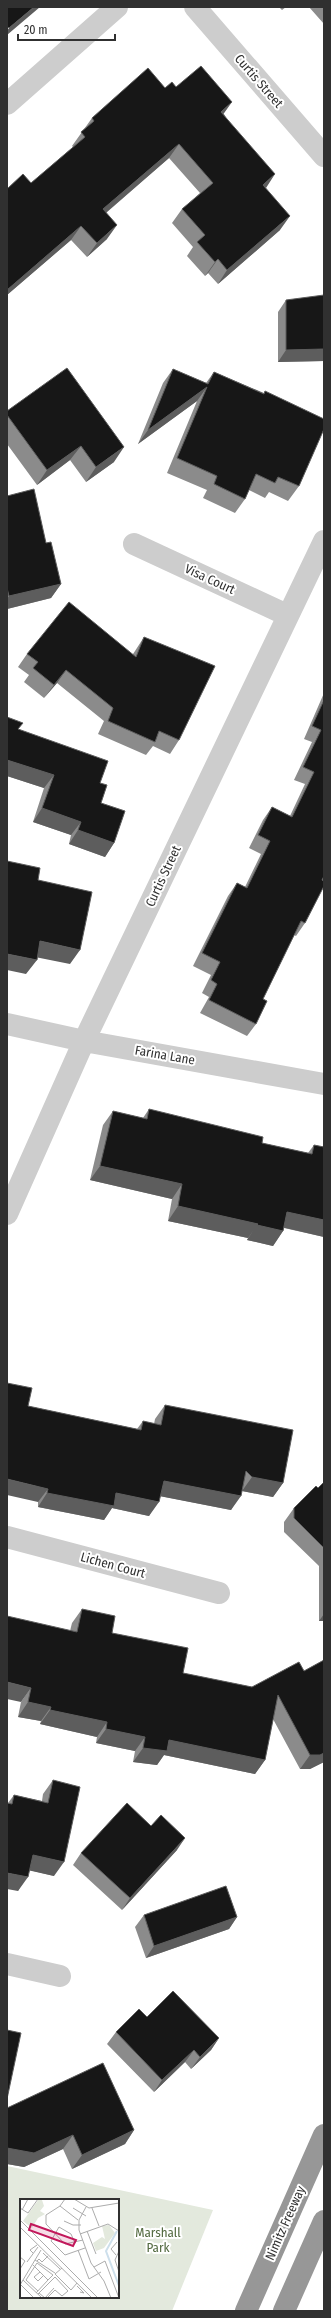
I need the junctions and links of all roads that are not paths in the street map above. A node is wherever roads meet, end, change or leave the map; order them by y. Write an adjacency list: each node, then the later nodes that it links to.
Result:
1 (117, 7): 3 (street)
2 (195, 7): 4 (street, Curtis Street)
3 (7, 104)
4 (324, 156)
5 (324, 541): 7 (street, Curtis Street)
6 (134, 544): 7 (street, Visa Court)
7 (287, 615): 9 (street, Curtis Street)
8 (7, 1024): 9 (street, Farina Lane)
9 (84, 1041): 10 (street, Farina Lane); 11 (street, Curtis Street)
10 (324, 1084)
11 (7, 1214)
12 (7, 1537): 13 (street, Lichen Court)
13 (219, 1593)
14 (7, 1964): 15 (street)
15 (60, 1976)
16 (324, 2135): 18 (highway, Nimitz Freeway)
17 (324, 2221): 19 (highway)
18 (246, 2311)
19 (284, 2311)

